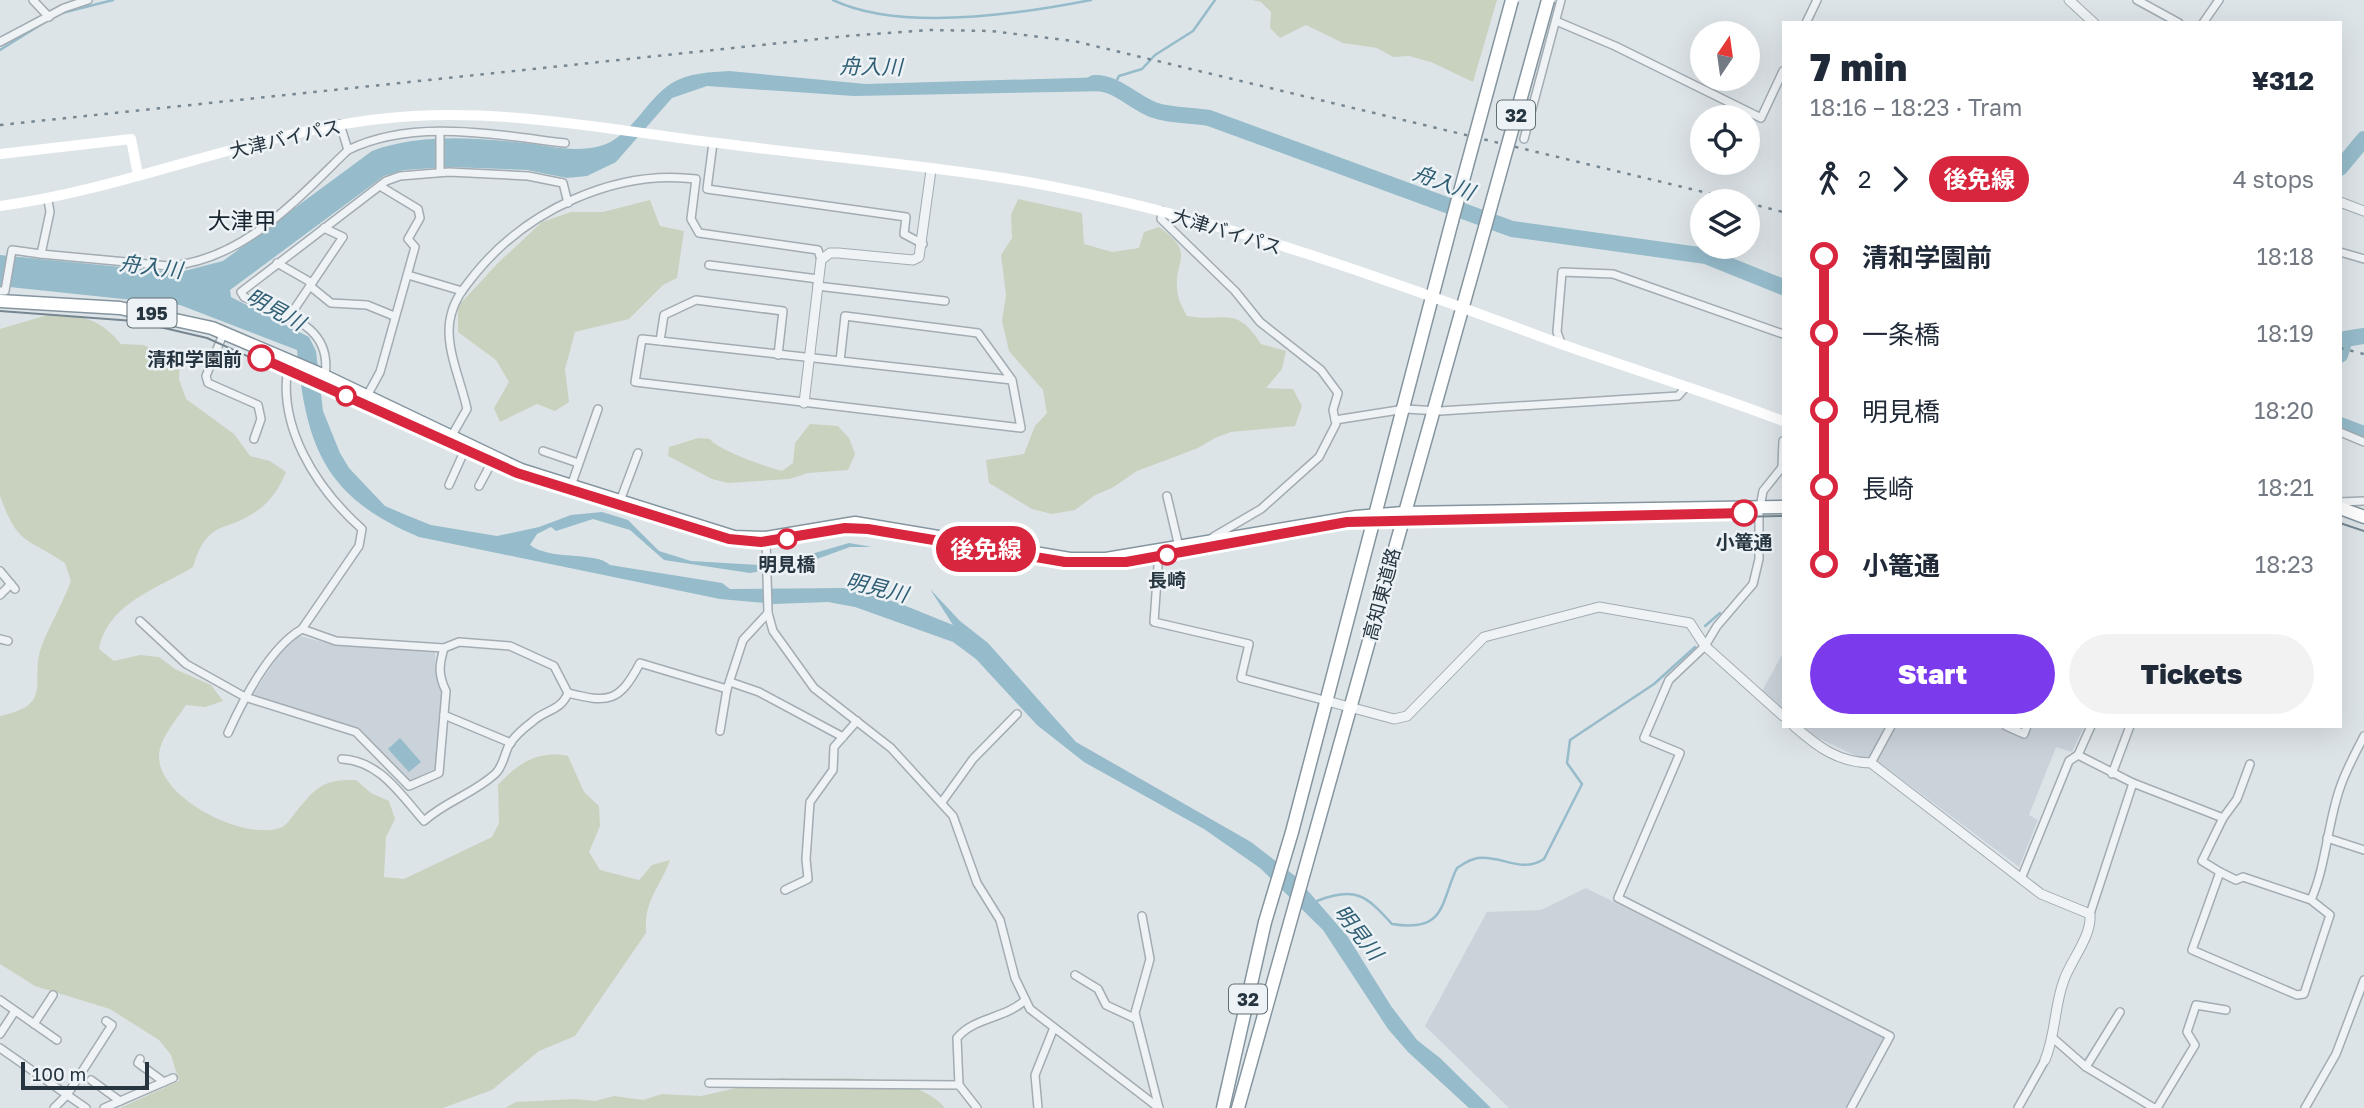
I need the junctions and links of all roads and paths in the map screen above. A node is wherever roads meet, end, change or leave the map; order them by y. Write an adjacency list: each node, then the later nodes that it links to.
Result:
1 (33, 0): 10 (street)
2 (88, 0): 10 (street)
3 (1512, 0): 51 (highway, 高知東道路 / 32, bridge)
4 (1548, 0): 54 (highway, 高知東道路 / 32, bridge)
5 (1561, 0): 11 (street)
6 (1817, 0): 12 (street)
7 (2069, 0): 13 (street)
8 (2137, 0): 14 (street)
9 (2219, 0): 15 (street)
10 (49, 17): 16 (street)
11 (1556, 21): 17 (street); 20 (street)
12 (1807, 21)
13 (2092, 21)
14 (2175, 21)
15 (2204, 21)
16 (0, 42)
17 (1782, 73)
18 (340, 124): 22 (main road, 大津バイパス); 23 (street); 27 (main road, 大津バイパス)
19 (440, 136): 21 (street); 23 (street); 25 (street)
20 (1524, 139)
21 (565, 143)
22 (713, 143): 26 (main road, 大津バイパス); 36 (street)
23 (348, 150): 40 (street)
24 (0, 154): 27 (main road)
25 (440, 170): 28 (street); 30 (street)
26 (930, 170): 33 (main road, 大津バイパス); 36 (street)
27 (138, 175): 29 (main road, 大津バイパス)
28 (380, 186): 35 (street); 45 (street)
29 (48, 200): 32 (main road, 大津バイパス); 40 (street)
30 (568, 203): 42 (street); 49 (street)
31 (2342, 203): 34 (street)
32 (0, 206)
33 (1162, 211): 51 (main road, 大津バイパス); 72 (street)
34 (2364, 211)
35 (324, 228): 43 (street); 47 (street)
36 (923, 244): 42 (street)
37 (0, 249): 38 (street)
38 (11, 252): 40 (street); 48 (street)
39 (2342, 253): 41 (street)
40 (41, 254)
41 (2364, 259)
42 (821, 260): 46 (street)
43 (277, 263): 47 (street); 50 (street)
44 (709, 265): 46 (street)
45 (408, 275): 49 (street); 55 (street)
46 (818, 283): 53 (street); 61 (street)
47 (311, 285): 50 (street); 55 (street)
48 (3, 289)
49 (461, 291): 75 (street)
50 (241, 292): 64 (street)
51 (1434, 296): 54 (main road, 大津バイパス); 70 (highway, 高知東道路 / 32)
52 (0, 301): 56 (highway, 195)
53 (945, 301)
54 (1462, 306): 59 (main road, 大津バイパス); 71 (highway, 高知東道路 / 32)
55 (394, 316): 67 (street)
56 (223, 332): 62 (highway, 195); 76 (street)
57 (1782, 334): 59 (street)
58 (660, 341): 60 (street); 60 (street); 68 (street)
59 (1561, 343): 66 (main road, 大津バイパス)
60 (778, 355): 61 (street)
61 (808, 358): 63 (street); 68 (street)
62 (293, 361): 64 (highway, 195); 105 (street)
63 (840, 361): 65 (street); 65 (street)
64 (323, 375): 67 (highway, 195)
65 (1012, 380): 68 (street)
66 (1686, 387): 71 (street); 73 (main road, 大津バイパス)
67 (367, 396): 75 (highway, 195)
68 (804, 403)
69 (598, 409): 82 (street)
70 (1405, 410): 71 (street); 72 (street); 95 (highway, 高知東道路 / 32)
71 (1432, 412): 94 (highway, 高知東道路 / 32)
72 (1335, 420): 98 (street)
73 (1782, 421)
74 (2342, 433): 77 (street)
75 (450, 438): 78 (highway, 195)
76 (254, 439)
77 (2364, 442)
78 (467, 445): 81 (highway, 195); 84 (street)
79 (543, 451): 82 (street)
80 (638, 453): 88 (street)
81 (494, 458): 85 (street); 86 (highway, 195)
82 (578, 463): 86 (street)
83 (1782, 468): 91 (street)
84 (449, 485)
85 (479, 485)
86 (571, 486): 88 (highway, 195)
87 (1167, 496): 99 (street)
88 (620, 501): 97 (highway, 195)
89 (2364, 501): 90 (street)
90 (2342, 502)
91 (1760, 507): 92 (highway, 195); 94 (highway, 195); 106 (street)
92 (1782, 507)
93 (2342, 509): 96 (highway)
94 (1403, 513): 95 (highway, 195); 112 (highway, 高知東道路 / 32)
95 (1376, 515): 98 (highway, 195); 111 (highway, 高知東道路 / 32)
96 (2364, 517)
97 (766, 538): 100 (highway, 195); 103 (street)
98 (1209, 542): 99 (highway, 195)
99 (1179, 547): 100 (highway, 195)
100 (1159, 551): 111 (street)
101 (0, 571): 102 (street)
102 (0, 595)
103 (767, 610): 108 (street); 116 (street)
104 (140, 621): 110 (street)
105 (302, 629): 107 (street); 110 (street)
106 (1705, 646): 112 (street); 115 (street); 179 (street)
107 (444, 648): 109 (street); 113 (street)
108 (729, 686): 109 (street); 123 (street); 126 (street)
109 (568, 692): 127 (street)
110 (245, 697): 113 (street); 124 (street)
111 (1327, 701): 112 (street); 177 (highway, 高知東道路 / 32)
112 (1352, 708): 178 (highway, 高知東道路 / 32)
113 (444, 715): 127 (street)
114 (1017, 715): 134 (street)
115 (1782, 715)
116 (857, 721): 126 (street); 134 (street)
117 (1796, 728): 130 (street)
118 (1890, 728): 130 (street)
119 (2010, 728): 120 (street)
120 (2026, 728)
121 (2090, 728): 128 (street)
122 (2129, 728): 132 (street)
123 (720, 731)
124 (228, 733)
125 (2364, 736): 136 (street)
126 (843, 737): 140 (street)
127 (510, 743): 129 (street)
128 (2078, 755): 132 (street); 139 (street)
129 (342, 759)
130 (1871, 763): 139 (street)
131 (2250, 764): 135 (street)
132 (2112, 774): 133 (street)
133 (2133, 783): 135 (street); 142 (street)
134 (942, 803): 149 (street)
135 (2223, 818): 138 (street)
136 (2327, 838): 137 (street); 141 (street)
137 (2364, 850)
138 (2220, 873): 141 (street); 141 (street)
139 (2021, 879): 142 (street)
140 (785, 890)
141 (2311, 900)
142 (2090, 914): 158 (street)
143 (1142, 916): 153 (street)
144 (1075, 975): 153 (street)
145 (2364, 980): 147 (street)
146 (53, 995): 155 (street)
147 (2361, 996): 182 (street)
148 (0, 1000): 151 (street)
149 (1025, 1000): 156 (street); 168 (street)
150 (2226, 1010): 181 (street)
151 (15, 1012): 155 (street); 157 (street)
152 (2120, 1012): 163 (street)
153 (1136, 1019): 176 (street)
154 (106, 1021): 169 (street)
155 (34, 1024): 159 (street)
156 (1053, 1030): 175 (street); 176 (street)
157 (0, 1034)
158 (2054, 1039): 162 (street); 163 (street)
159 (57, 1040)
160 (0, 1048): 169 (street)
161 (140, 1059): 166 (street)
162 (2045, 1060): 180 (street)
163 (2086, 1067): 181 (street)
164 (173, 1078): 166 (street)
165 (91, 1080): 170 (street)
166 (164, 1082): 170 (street)
167 (709, 1083): 168 (street)
168 (959, 1085): 174 (street)
169 (67, 1095): 171 (street); 172 (street)
170 (120, 1101): 173 (street)
171 (54, 1108)
172 (86, 1108)
173 (104, 1108)
174 (977, 1108)
175 (1038, 1108)
176 (1159, 1108)
177 (1223, 1108)
178 (1238, 1108)
179 (1852, 1108)
180 (2018, 1108)
181 (2156, 1108)
182 (2305, 1108)

